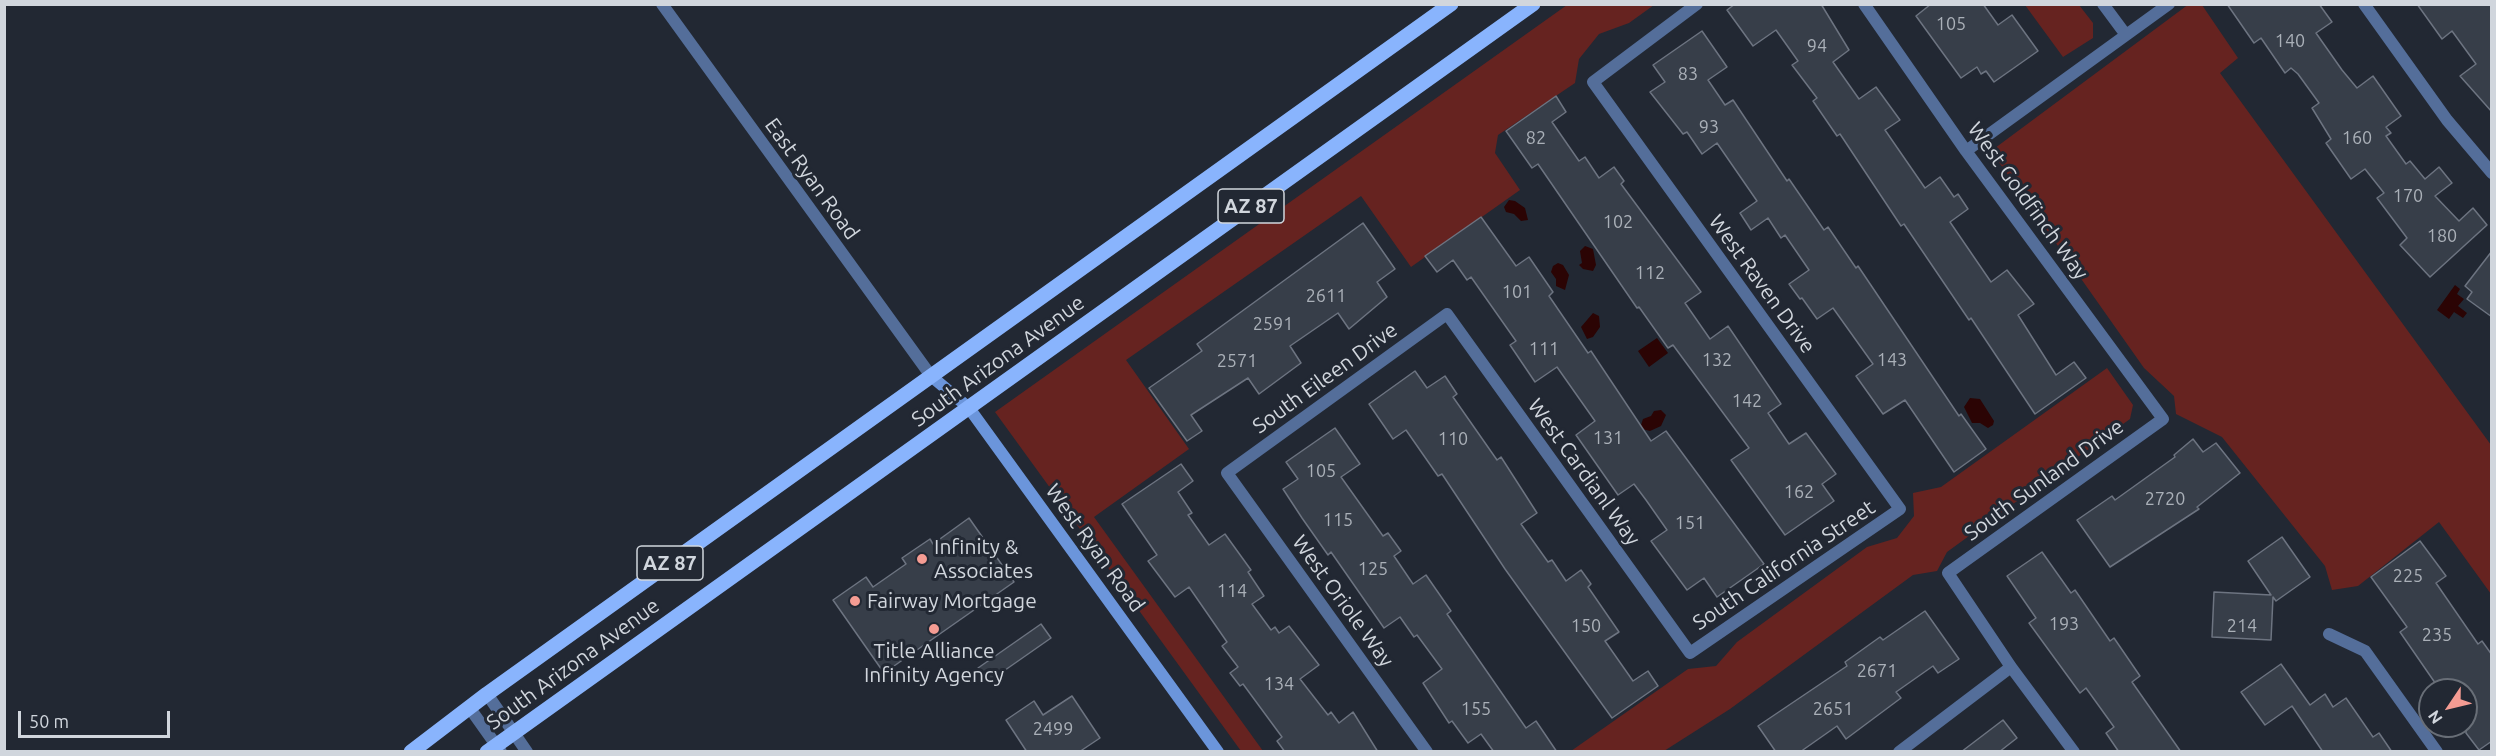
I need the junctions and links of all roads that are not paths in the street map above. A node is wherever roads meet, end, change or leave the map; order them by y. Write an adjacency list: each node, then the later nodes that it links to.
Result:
1 (662, 4): 13 (street, East Ryan Road)
2 (1451, 4): 13 (main road, South Arizona Avenue / AZ 87)
3 (1533, 4): 14 (main road, South Arizona Avenue / AZ 87)
4 (1697, 4): 17 (street, West Raven Drive)
5 (1864, 4): 10 (street, West Goldfinch Way)
6 (2103, 4): 9 (street)
7 (2169, 4): 9 (street)
8 (2364, 4): 11 (street)
9 (2126, 35): 10 (street)
10 (1966, 151): 15 (street, West Goldfinch Way)
11 (2492, 173)
12 (1447, 314): 16 (street, South Eileen Drive); 19 (street, West Cardianl Way)
13 (931, 376): 14 (street, West Ryan Road); 21 (main road, South Arizona Avenue / AZ 87)
14 (969, 408): 23 (main road, South Arizona Avenue / AZ 87); 27 (street, West Ryan Road)
15 (2163, 419): 20 (street, South Sunland Drive)
16 (1227, 473): 28 (street, West Oriole Way)
17 (1900, 509): 19 (street, South California Street)
18 (2329, 634): 31 (street)
19 (1690, 653)
20 (2011, 667): 29 (street); 30 (street)
21 (487, 694): 22 (main road, South Arizona Avenue / AZ 87); 23 (street)
22 (469, 707): 24 (street); 25 (main road, South Arizona Avenue / AZ 87)
23 (514, 731): 24 (main road, South Arizona Avenue / AZ 87); 26 (street)
24 (495, 749)
25 (411, 752)
26 (527, 752)
27 (1218, 752)
28 (1426, 752)
29 (1899, 752)
30 (2074, 752)
31 (2437, 752)

